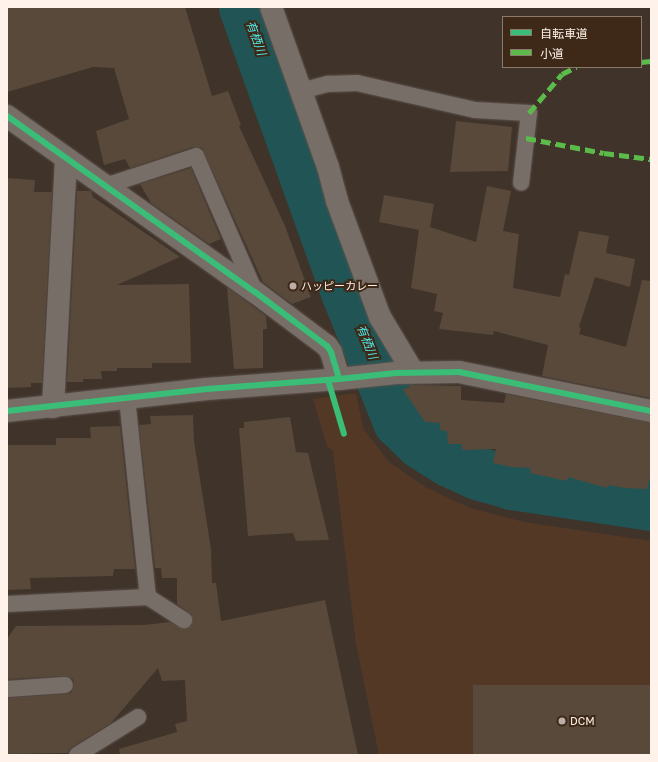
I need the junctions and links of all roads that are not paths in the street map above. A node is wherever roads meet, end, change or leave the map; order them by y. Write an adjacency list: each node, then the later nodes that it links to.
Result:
1 (271, 7): 2 (street)
2 (301, 91): 5 (lane); 8 (street)
3 (7, 116): 4 (street)
4 (66, 159): 6 (street); 11 (street)
5 (521, 183)
6 (105, 186): 7 (street); 7 (lane)
7 (255, 292): 9 (street)
8 (404, 372): 9 (street); 13 (street)
9 (347, 378): 10 (street)
10 (127, 398): 11 (street); 14 (lane)
11 (53, 407): 12 (street)
12 (7, 411)
13 (651, 411)
14 (148, 597): 15 (lane); 16 (lane)
15 (7, 604)
16 (184, 620)
17 (66, 685): 18 (lane)
18 (7, 689)
19 (138, 717): 20 (lane)
20 (77, 755)

